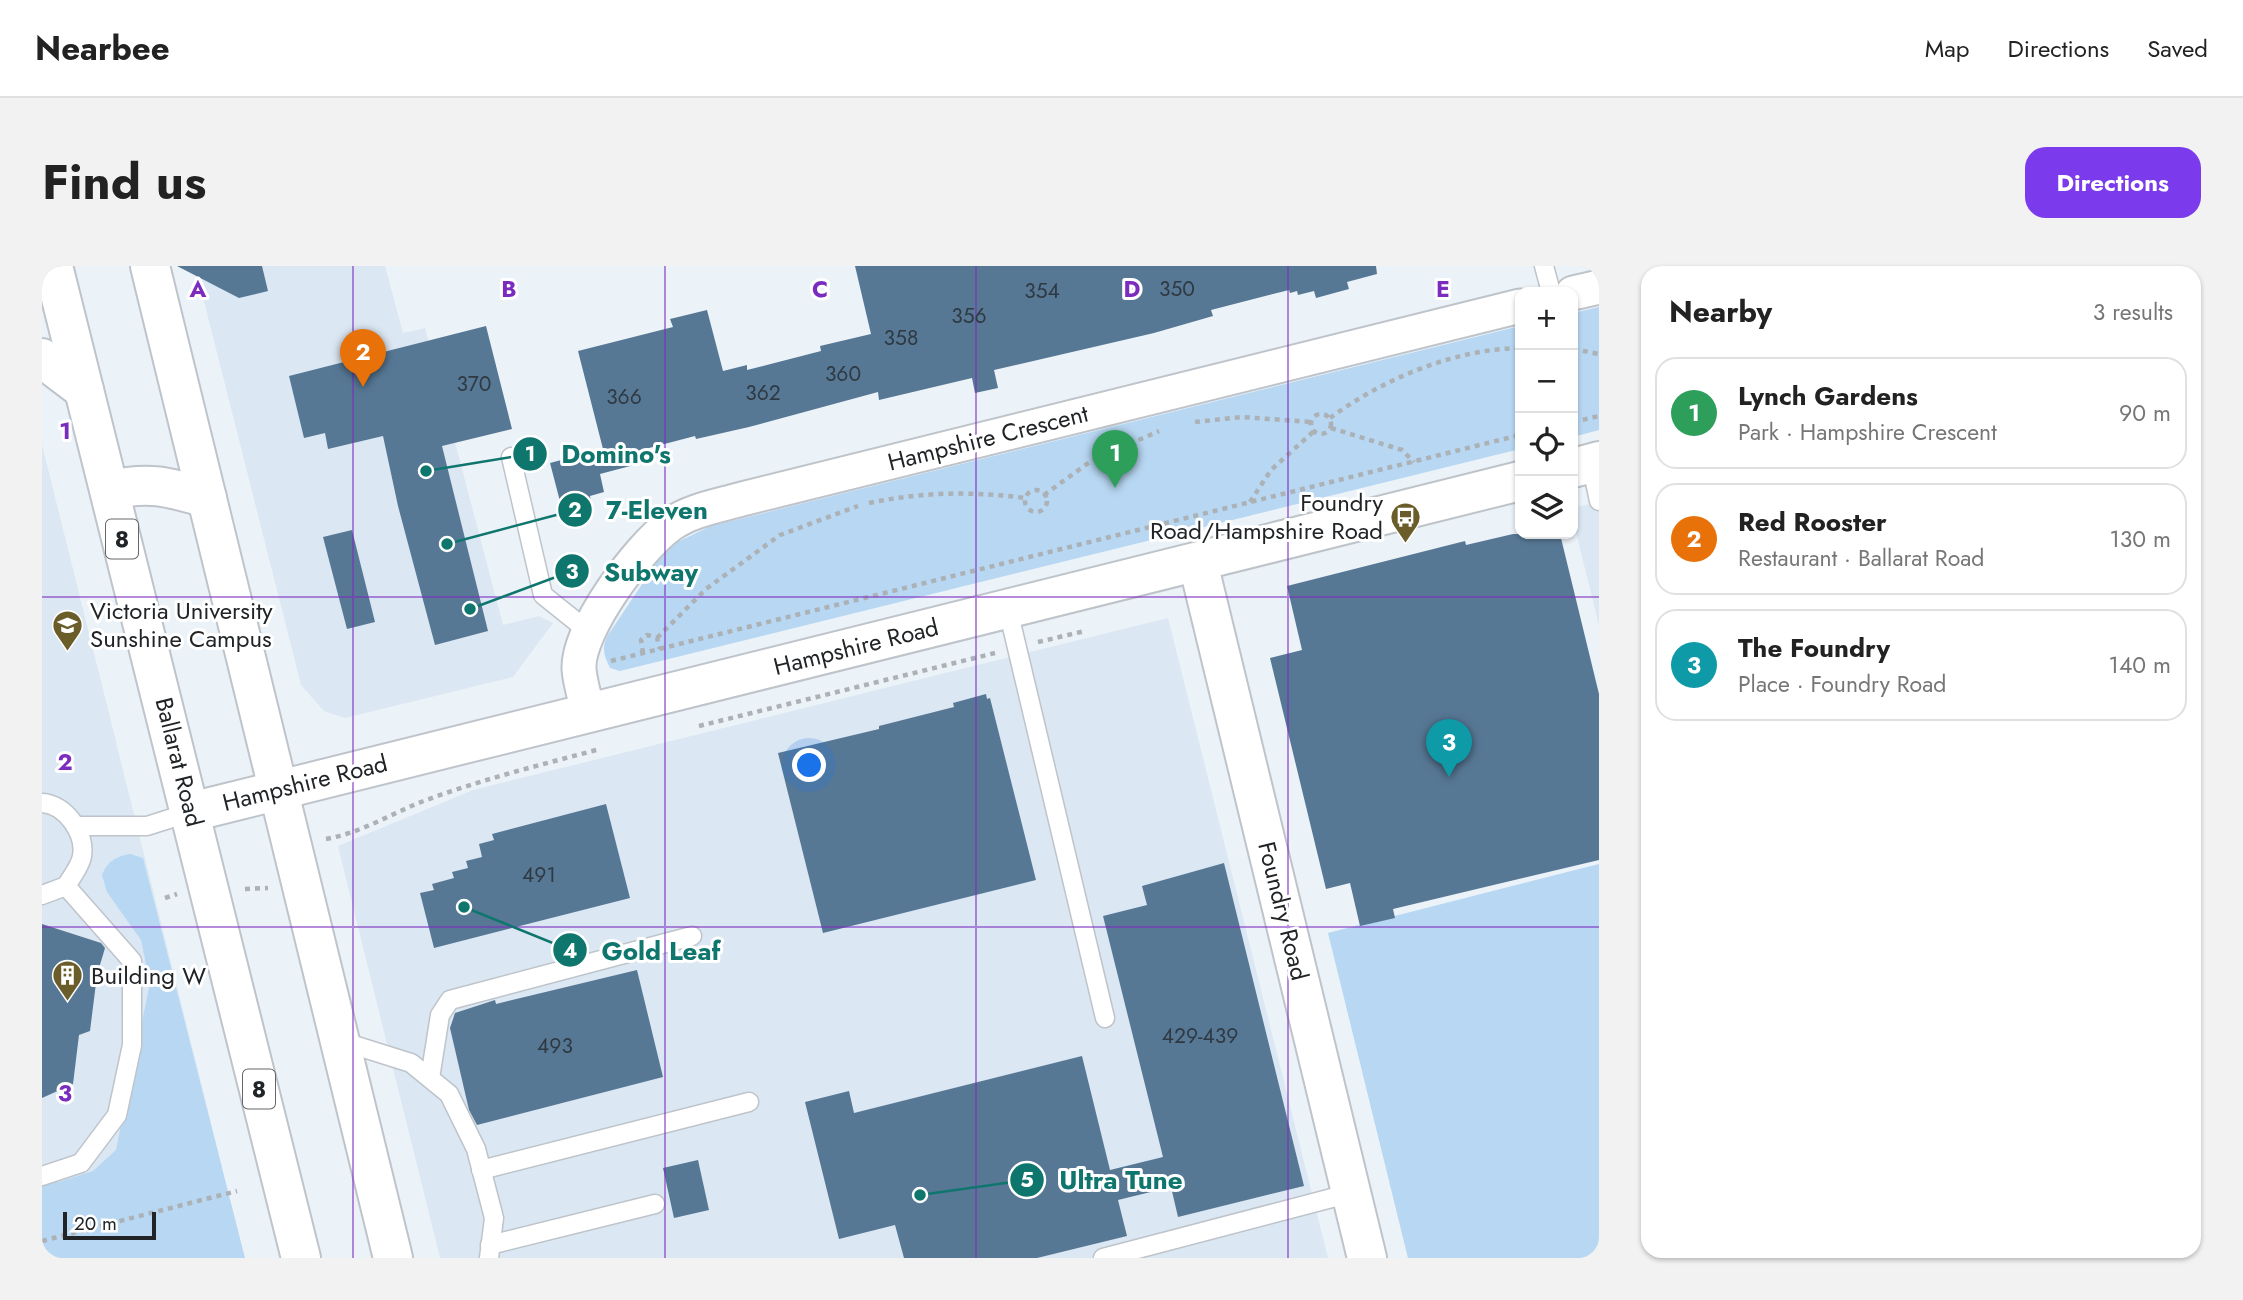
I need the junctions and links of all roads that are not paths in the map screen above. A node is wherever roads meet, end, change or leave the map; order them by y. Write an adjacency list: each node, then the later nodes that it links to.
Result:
1 (149, 266): 14 (main road)
2 (1545, 266): 4 (lane)
3 (50, 276): 9 (main road, Ballarat Road / 8)
4 (1550, 287)
5 (1599, 287): 6 (street)
6 (1578, 292)
7 (1515, 307): 18 (street, Hampshire Crescent)
8 (42, 358): 9 (main road)
9 (84, 390): 13 (main road, Ballarat Road / 8)
10 (511, 457): 18 (lane)
11 (1588, 464): 15 (lane)
12 (1515, 482): 16 (main road, Hampshire Road)
13 (110, 490): 14 (main road); 22 (main road, Ballarat Road / 8)
14 (207, 498): 20 (main road)
15 (1599, 500)
16 (1198, 563): 17 (main road, Hampshire Road); 33 (main road, Foundry Road)
17 (1007, 610): 19 (main road, Hampshire Road); 27 (lane)
18 (588, 631): 19 (street, Hampshire Crescent)
19 (588, 711): 20 (main road, Hampshire Road)
20 (280, 788): 22 (main road, Hampshire Road); 28 (main road)
21 (42, 803): 23 (lane)
22 (191, 812): 23 (lane); 36 (main road, Ballarat Road / 8)
23 (78, 826): 24 (lane)
24 (66, 886): 25 (lane); 32 (lane)
25 (42, 895)
26 (692, 936): 29 (lane)
27 (1105, 1018)
28 (341, 1041): 29 (lane); 37 (main road)
29 (430, 1078): 31 (lane)
30 (749, 1102): 31 (lane)
31 (481, 1170): 35 (lane)
32 (42, 1176)
33 (1351, 1193): 38 (lane); 39 (main road, Foundry Road)
34 (655, 1204): 35 (lane)
35 (490, 1252)
36 (301, 1258)
37 (393, 1258)
38 (1102, 1258)
39 (1367, 1258)

